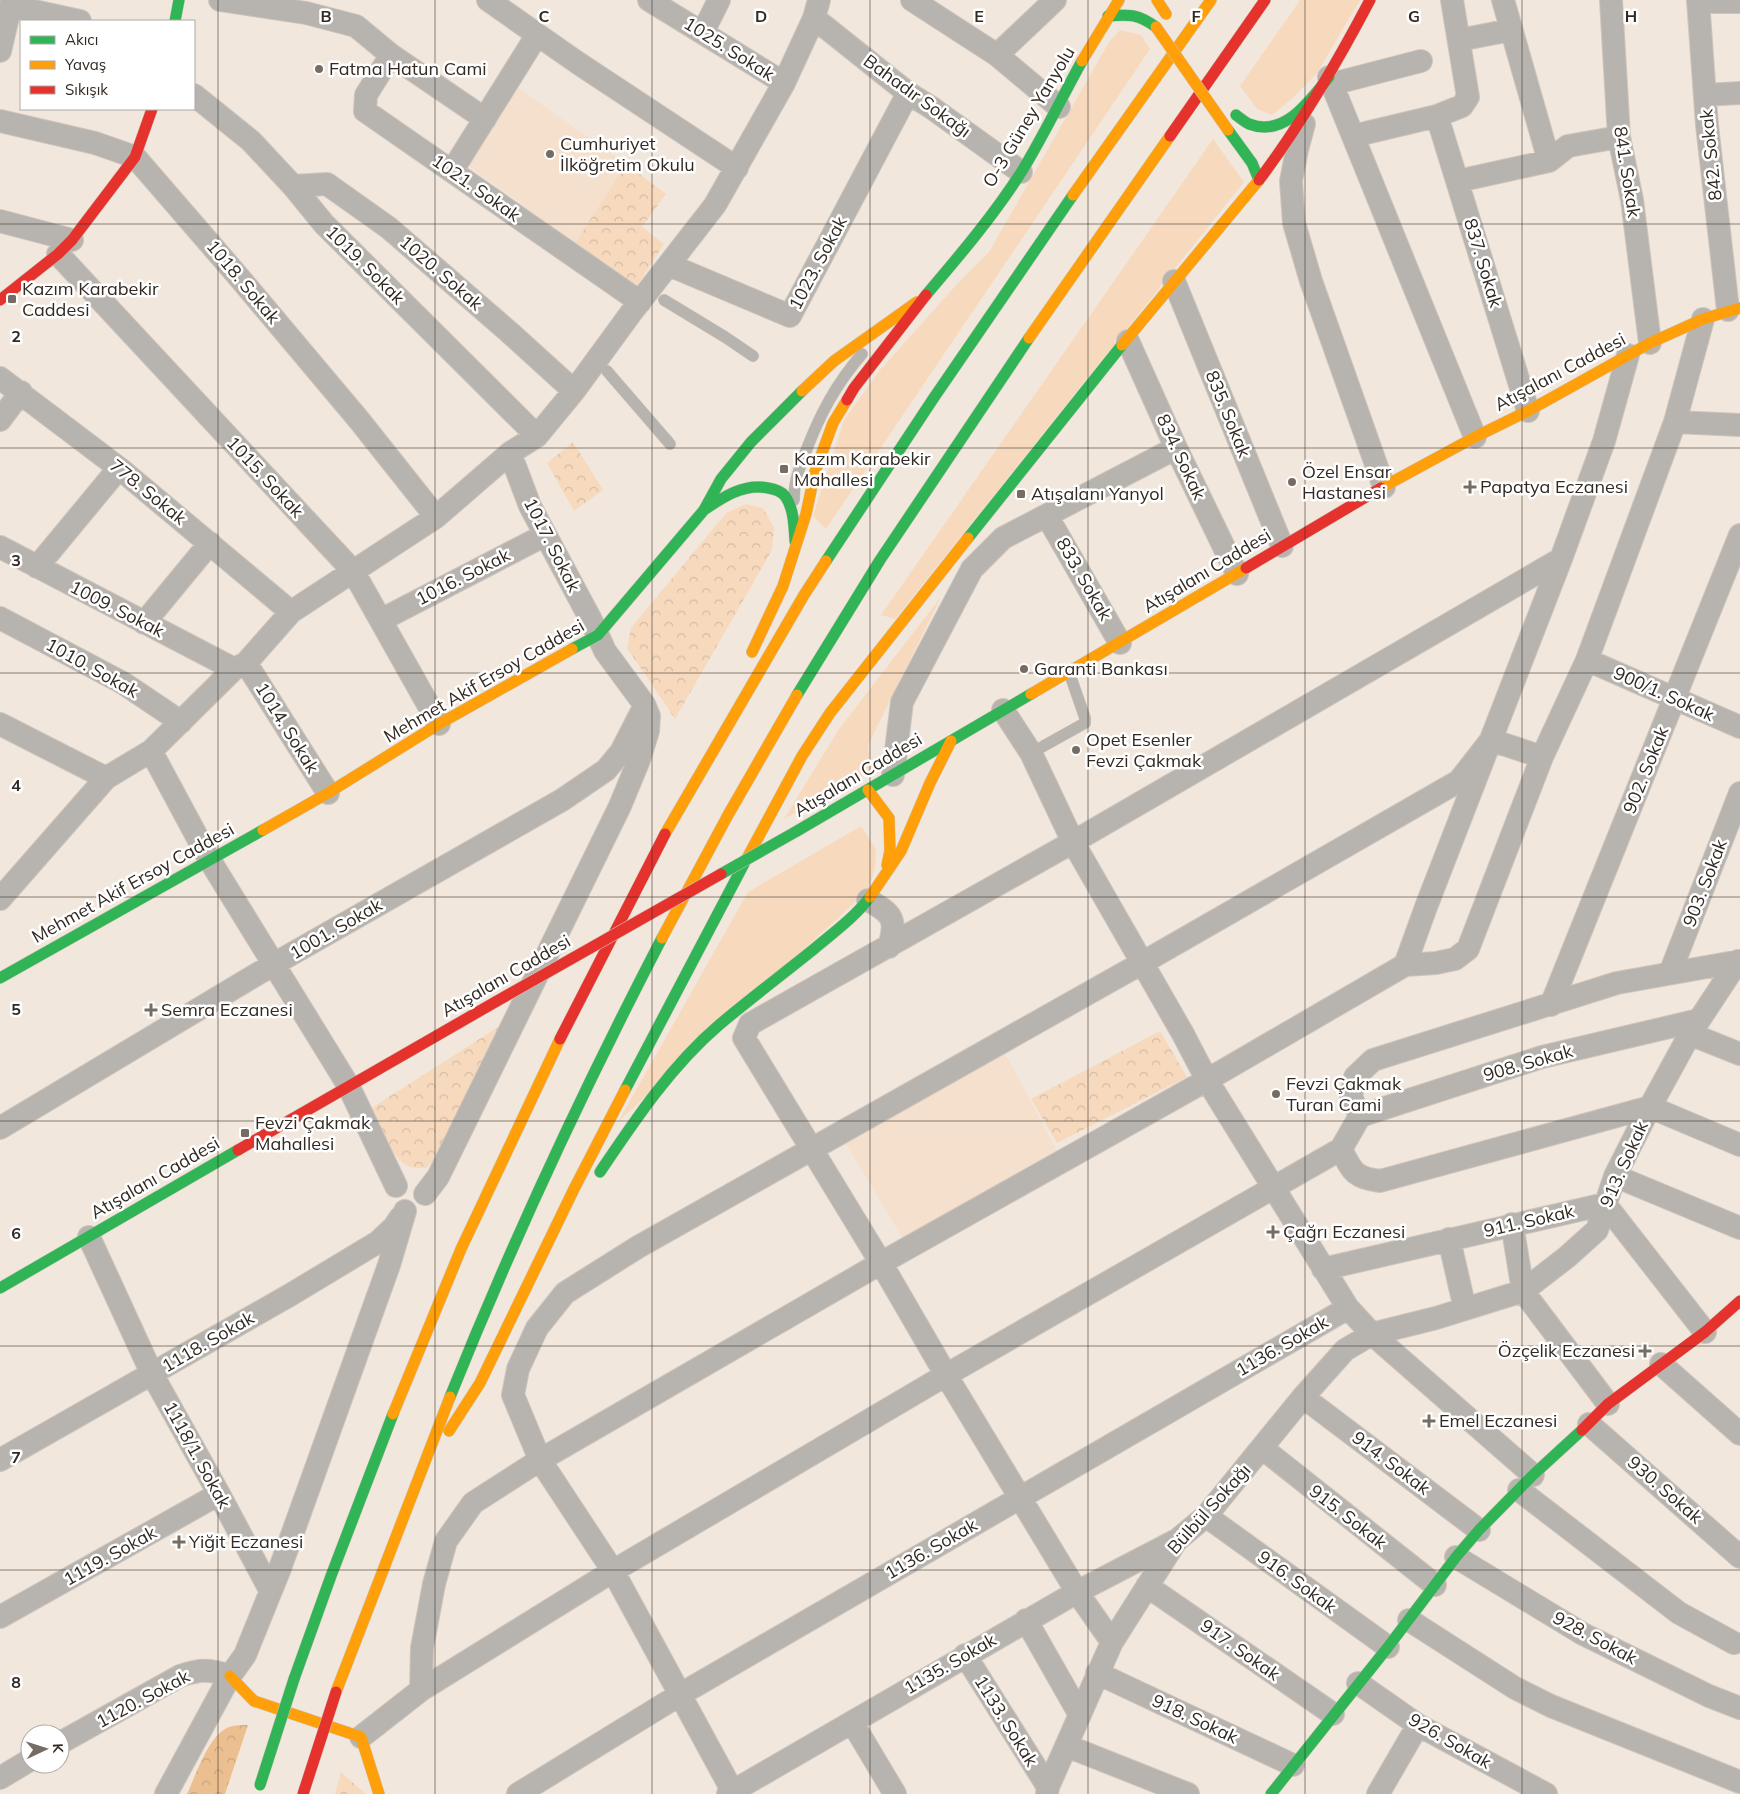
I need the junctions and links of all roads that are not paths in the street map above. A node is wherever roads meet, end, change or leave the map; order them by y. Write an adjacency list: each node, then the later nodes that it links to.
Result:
1 (179, 0): 22 (main road)
2 (220, 0): 29 (street)
3 (488, 0): 25 (street)
4 (649, 0): 24 (street, 1025. Sokak)
5 (719, 0): 24 (street)
6 (1055, 0): 30 (street)
7 (1119, 0): 20 (main road, O-3 Güney Yanyolu)
8 (1156, 0): 28 (main road)
9 (1211, 0): 127 (main road)
10 (1265, 0): 184 (main road)
11 (1370, 0): 33 (main road)
12 (1452, 0): 26 (street)
13 (1503, 0): 23 (street)
14 (1611, 0): 48 (street, 841. Sokak)
15 (915, 1): 30 (street)
16 (1698, 1): 17 (street); 38 (street, 842. Sokak)
17 (1740, 2)
18 (11, 3): 21 (street); 27 (street)
19 (815, 6): 34 (street); 36 (street, Bahadır Sokağı)
20 (1108, 16): 40 (main road, O-3 Güney Yanyolu); 54 (main road, bridge)
21 (76, 20)
22 (175, 20)
23 (1511, 30): 26 (street); 50 (street)
24 (702, 32): 34 (street, 1025. Sokak)
25 (537, 35): 45 (street); 51 (street)
26 (1460, 40): 44 (street)
27 (0, 52)
28 (1193, 53)
29 (391, 55): 45 (street); 52 (street, 1021. Sokak)
30 (997, 55): 40 (street)
31 (1422, 61): 33 (street)
32 (1204, 69): 35 (main road)
33 (1331, 80): 42 (main road); 43 (main road); 47 (street)
34 (784, 83): 51 (street)
35 (1220, 92)
36 (908, 93): 53 (street, Bahadır Sokağı); 59 (street, 1023. Sokak)
37 (1740, 93): 38 (street)
38 (1705, 95): 65 (street, 842. Sokak)
39 (195, 96): 56 (street, 1019. Sokak)
40 (1059, 107): 53 (main road, O-3 Güney Yanyolu)
41 (152, 110): 49 (main road)
42 (1309, 110): 54 (main road); 85 (street)
43 (1234, 111)
44 (1437, 116): 47 (street); 55 (street, 837. Sokak)
45 (485, 118): 52 (street)
46 (0, 121): 49 (street, 1018. Sokak)
47 (1353, 136): 80 (street)
48 (1619, 137): 50 (street); 68 (street, 841. Sokak)
49 (135, 157): 58 (main road); 88 (street, 1018. Sokak)
50 (1548, 161): 55 (street)
51 (737, 168): 59 (street)
52 (452, 171): 64 (street, 1021. Sokak)
53 (1021, 172): 61 (main road, O-3 Güney Yanyolu)
54 (1259, 180): 60 (main road)
55 (1458, 181): 75 (street, 837. Sokak)
56 (293, 186): 73 (street, 1020. Sokak); 79 (street, 1019. Sokak)
57 (0, 221): 58 (street)
58 (65, 247): 62 (main road); 97 (street, 1015. Sokak)
59 (669, 265): 64 (street)
60 (1174, 282): 67 (main road); 92 (street, 835. Sokak)
61 (926, 296): 86 (main road, Mehmet Akif Ersoy Caddesi); 94 (main road); 94 (lane)
62 (0, 300)
63 (664, 300): 70 (lane)
64 (640, 302): 73 (street)
65 (1734, 309): 66 (main road, Atışalanı Caddesi)
66 (1703, 319): 68 (main road, Atışalanı Caddesi); 77 (street)
67 (1128, 341): 82 (street, 834. Sokak); 165 (main road)
68 (1650, 343): 69 (main road, Atışalanı Caddesi)
69 (1628, 355): 75 (main road, Atışalanı Caddesi); 95 (street)
70 (753, 356)
71 (606, 371): 81 (lane)
72 (0, 378): 74 (street, 778. Sokak)
73 (574, 391): 79 (street)
74 (21, 392): 76 (street); 84 (street, 778. Sokak)
75 (1528, 411): 80 (main road, Atışalanı Caddesi)
76 (0, 420)
77 (1675, 422): 78 (street); 105 (street)
78 (1740, 425)
79 (537, 436): 83 (street)
80 (1475, 437): 85 (main road, Atışalanı Caddesi)
81 (670, 444)
82 (1176, 448): 87 (street); 98 (street, 834. Sokak)
83 (510, 453): 88 (street); 89 (street, 1017. Sokak)
84 (119, 468): 91 (street, 778. Sokak); 96 (street)
85 (1384, 486): 92 (main road, Atışalanı Caddesi)
86 (704, 510): 94 (main road); 103 (main road, Mehmet Akif Ersoy Caddesi)
87 (1048, 516): 104 (street, 833. Sokak); 122 (street)
88 (436, 517): 97 (street)
89 (545, 535): 101 (street, 1016. Sokak); 103 (street, 1017. Sokak)
90 (1740, 535): 109 (street, 902. Sokak)
91 (210, 542): 99 (street, 778. Sokak); 102 (street)
92 (1282, 546): 98 (main road, Atışalanı Caddesi)
93 (0, 547): 96 (street, 1009. Sokak)
94 (796, 548): 106 (main road)
95 (1560, 559): 117 (street); 128 (street)
96 (37, 567): 102 (street, 1009. Sokak)
97 (353, 570): 99 (street); 101 (street, 1015. Sokak)
98 (1237, 574): 104 (main road, Atışalanı Caddesi)
99 (291, 612): 107 (street)
100 (0, 618): 113 (street, 1010. Sokak)
101 (381, 620): 115 (street, 1015. Sokak)
102 (144, 623): 107 (street, 1009. Sokak)
103 (598, 635): 110 (street, 1017. Sokak); 115 (main road, Mehmet Akif Ersoy Caddesi)
104 (1120, 643): 108 (main road, Atışalanı Caddesi)
105 (1587, 660): 109 (street, 900/1. Sokak); 121 (street)
106 (748, 661)
107 (240, 666): 113 (street); 125 (street, 1014. Sokak)
108 (1069, 671): 111 (main road, Atışalanı Caddesi); 120 (lane)
109 (1675, 698): 116 (street, 900/1. Sokak); 140 (street, 902. Sokak)
110 (644, 704): 136 (street, 1001. Sokak); 156 (street)
111 (1003, 710): 118 (main road, Atışalanı Caddesi); 120 (street)
112 (723, 711): 127 (main road)
113 (181, 722): 119 (street)
114 (0, 724): 123 (street)
115 (440, 724): 125 (main road, Mehmet Akif Ersoy Caddesi)
116 (1740, 727)
117 (1491, 740): 121 (street); 135 (street); 137 (street)
118 (951, 741): 122 (main road, Atışalanı Caddesi); 130 (main road)
119 (151, 751): 123 (street); 129 (street)
120 (1031, 753): 128 (street)
121 (1542, 757): 137 (street)
122 (893, 775): 124 (main road, Atışalanı Caddesi)
123 (106, 778): 131 (street)
124 (868, 790): 130 (main road); 144 (main road, Atışalanı Caddesi, bridge)
125 (328, 793): 129 (main road, Mehmet Akif Ersoy Caddesi)
126 (1740, 793): 139 (street, 903. Sokak)
127 (685, 799): 222 (main road, bridge)
128 (1073, 842): 133 (street); 135 (street)
129 (209, 859): 136 (street); 138 (main road, Mehmet Akif Ersoy Caddesi)
130 (885, 874): 132 (main road)
131 (0, 899)
132 (868, 900): 133 (street); 152 (main road)
133 (889, 947): 149 (street)
134 (1739, 961): 139 (street); 141 (street, 913. Sokak)
135 (1142, 963): 143 (street); 149 (street)
136 (274, 964): 144 (street); 147 (street, 1001. Sokak)
137 (1405, 965): 143 (street)
138 (2, 971)
139 (1670, 973): 140 (street)
140 (1551, 1005): 146 (street)
141 (1695, 1027): 142 (street); 145 (street, 913. Sokak); 146 (street, 908. Sokak)
142 (1740, 1054)
143 (1207, 1080): 154 (street); 163 (street)
144 (348, 1086): 153 (street); 161 (main road, Atışalanı Caddesi)
145 (1650, 1107): 148 (street); 150 (street); 151 (street, 913. Sokak)
146 (1360, 1116): 150 (street)
147 (0, 1128)
148 (1740, 1145)
149 (812, 1149): 163 (street); 182 (street)
150 (1341, 1149): 154 (street)
151 (1615, 1176): 157 (street, 913. Sokak); 160 (street)
152 (595, 1179)
153 (396, 1186): 156 (street); 158 (street)
154 (1274, 1187): 164 (street); 175 (street)
155 (585, 1193): 165 (main road)
156 (425, 1194): 158 (street)
157 (1605, 1204): 159 (street, 911. Sokak); 167 (street, 913. Sokak); 171 (street)
158 (405, 1211): 174 (street, 1118. Sokak); 195 (street)
159 (1512, 1224): 162 (street, 911. Sokak); 167 (street)
160 (1740, 1228)
161 (89, 1237): 166 (main road, Atışalanı Caddesi); 174 (street, 1118/1. Sokak)
162 (1449, 1239): 164 (street, 911. Sokak); 170 (street)
163 (881, 1263): 175 (street); 182 (street)
164 (1324, 1270): 169 (street)
165 (529, 1280): 184 (main road)
166 (0, 1288)
167 (1523, 1291): 170 (street, 913. Sokak); 177 (street)
168 (1740, 1302): 171 (main road)
169 (1348, 1308): 172 (street); 186 (street, 1136. Sokak)
170 (1465, 1309): 172 (street, 913. Sokak)
171 (1705, 1332): 173 (main road)
172 (1372, 1334): 176 (street, Bülbül Sokağı); 183 (street)
173 (1661, 1364): 177 (main road); 179 (street)
174 (152, 1374): 181 (street, 1118. Sokak); 185 (street, 1118/1. Sokak)
175 (946, 1375): 186 (street); 192 (street)
176 (1303, 1397): 180 (street, Bülbül Sokağı); 188 (street, 914. Sokak)
177 (1608, 1404): 178 (main road)
178 (1589, 1424): 183 (main road); 190 (street, 930. Sokak)
179 (1740, 1434)
180 (1262, 1448): 187 (street, Bülbül Sokağı); 193 (street, 915. Sokak)
181 (0, 1460)
182 (540, 1460): 192 (street); 207 (street)
183 (1526, 1482): 188 (main road); 201 (street)
184 (414, 1485): 226 (main road, bridge)
185 (219, 1494): 195 (street, 1118/1. Sokak); 197 (street, 1119. Sokak)
186 (1020, 1497): 196 (street); 208 (street, 1136. Sokak)
187 (1206, 1516): 189 (street, Bülbül Sokağı); 202 (street, 916. Sokak)
188 (1479, 1530): 191 (main road)
189 (1176, 1541): 194 (street, Bülbül Sokağı); 196 (street, 1135. Sokak)
190 (1740, 1556)
191 (1456, 1557): 193 (main road); 209 (street, 928. Sokak)
192 (613, 1571): 207 (street); 208 (street)
193 (1435, 1585): 199 (main road)
194 (1147, 1586): 200 (street, Bülbül Sokağı); 210 (street, 917. Sokak)
195 (270, 1590): 205 (street)
196 (1077, 1592): 198 (street, 1135. Sokak); 200 (street)
197 (0, 1618)
198 (1026, 1620): 203 (street, 1135. Sokak); 211 (street)
199 (1409, 1620): 202 (main road); 220 (street)
200 (1112, 1642): 204 (street, Bülbül Sokağı)
201 (1734, 1643)
202 (1388, 1647): 206 (main road)
203 (965, 1655): 212 (street, 1135. Sokak); 221 (street, 1133. Sokak)
204 (1097, 1673): 211 (street, Bülbül Sokağı); 217 (street, 918. Sokak)
205 (230, 1676): 214 (main road); 215 (street, 1120. Sokak); 225 (street)
206 (1358, 1683): 210 (main road); 213 (street, 926. Sokak)
207 (421, 1690): 214 (street)
208 (681, 1694): 223 (street, 1136. Sokak); 224 (street)
209 (1740, 1708)
210 (1333, 1714): 217 (main road)
211 (1080, 1716): 216 (street, Bülbül Sokağı)
212 (852, 1722): 224 (street, 1135. Sokak); 228 (street)
213 (1418, 1725): 231 (street); 232 (street, 926. Sokak)
214 (361, 1736): 227 (main road)
215 (70, 1737)
216 (1067, 1746): 221 (street, Bülbül Sokağı); 229 (street)
217 (1293, 1765): 230 (main road)
218 (20, 1766): 219 (street)
219 (0, 1778)
220 (1740, 1782)
221 (1047, 1790)
222 (257, 1791)
223 (522, 1793)
224 (731, 1793)
225 (166, 1794)
226 (303, 1794)
227 (379, 1794)
228 (895, 1794)
229 (1188, 1794)
230 (1271, 1794)
231 (1378, 1794)
232 (1546, 1794)

